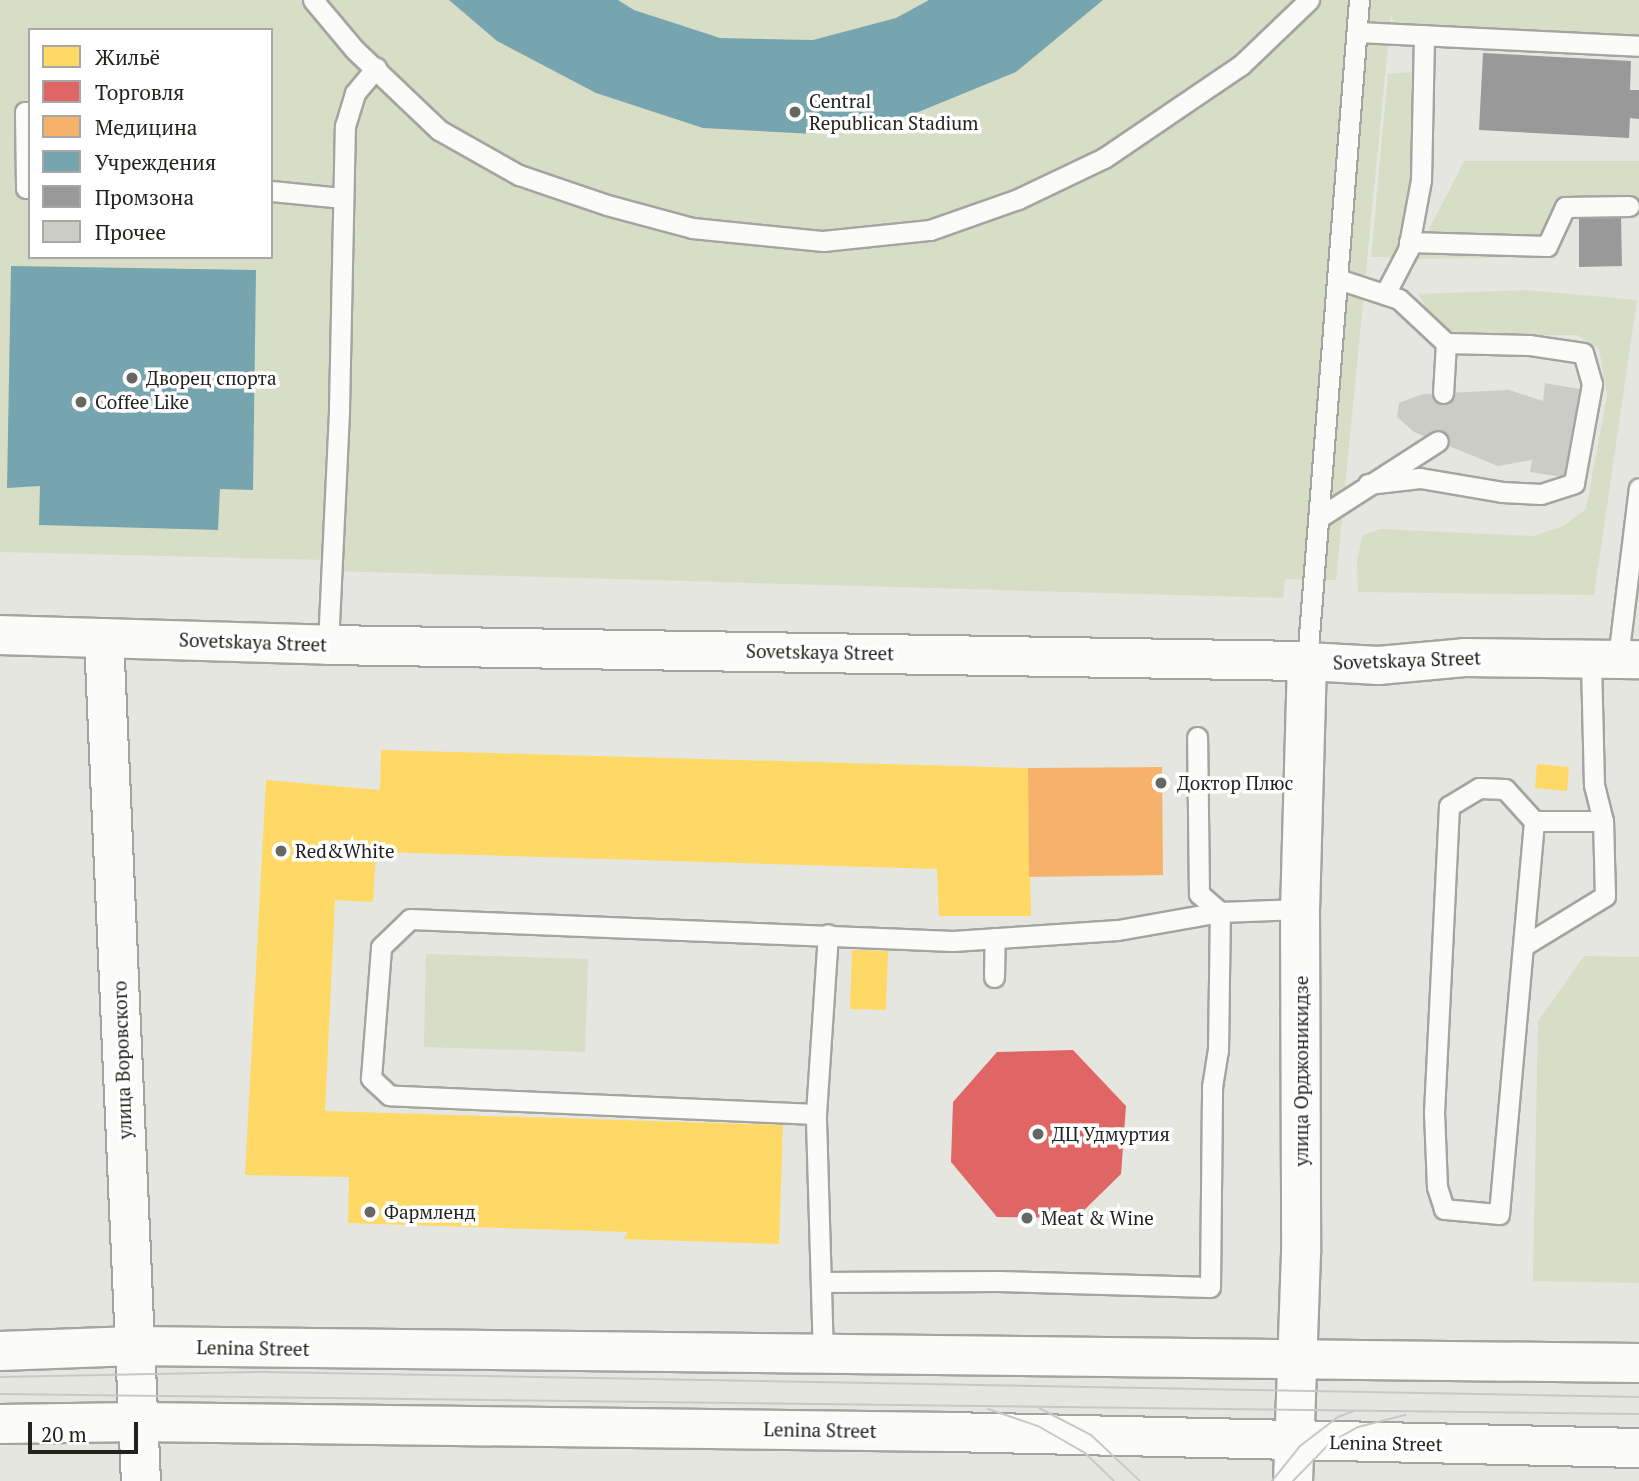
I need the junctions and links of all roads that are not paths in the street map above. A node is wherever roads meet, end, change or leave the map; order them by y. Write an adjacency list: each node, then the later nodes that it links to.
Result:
1 (313, 0): 7 (lane)
2 (1309, 0): 7 (lane)
3 (1359, 0): 4 (lane)
4 (1357, 32): 5 (lane); 14 (lane)
5 (1424, 35): 6 (lane); 13 (lane)
6 (1639, 46)
7 (376, 68): 11 (lane)
8 (28, 111): 9 (lane)
9 (28, 188)
10 (273, 191): 11 (lane)
11 (342, 198): 25 (lane)
12 (1629, 206): 13 (lane)
13 (1409, 242): 15 (lane)
14 (1338, 279): 15 (lane); 21 (lane)
15 (1385, 294): 16 (lane)
16 (1446, 343): 17 (lane); 19 (lane)
17 (1443, 393)
18 (1438, 442): 19 (lane)
19 (1368, 484): 21 (lane)
20 (1639, 488): 22 (lane)
21 (1320, 517): 27 (lane)
22 (1634, 559): 26 (lane)
23 (0, 635): 24 (main road, Sovetskaya Street)
24 (104, 638): 25 (main road, Sovetskaya Street); 39 (main road, улица Воровского)
25 (328, 645): 27 (main road, Sovetskaya Street)
26 (1616, 658): 27 (street, Sovetskaya Street); 30 (lane)
27 (1307, 662): 31 (main road, улица Орджоникидзе)
28 (1197, 737): 32 (lane)
29 (1534, 821): 30 (lane); 35 (lane); 35 (lane)
30 (1603, 821): 35 (lane)
31 (1300, 909): 32 (lane); 42 (main road, улица Орджоникидзе)
32 (1220, 912): 34 (lane); 38 (lane)
33 (828, 934): 34 (lane); 37 (lane); 37 (lane)
34 (995, 938): 36 (lane)
35 (1525, 945)
36 (994, 977)
37 (816, 1114): 38 (lane)
38 (821, 1282): 41 (lane)
39 (134, 1346): 40 (main road, Lenina Street); 41 (main road, Lenina Street); 44 (main road, улица Воровского)
40 (0, 1351)
41 (823, 1356): 42 (main road, Lenina Street)
42 (1298, 1359): 43 (main road, Lenina Street); 46 (main road, улица Орджоникидзе)
43 (1639, 1363)
44 (139, 1422): 45 (main road, Lenina Street); 46 (main road, Lenina Street); 48 (main road, улица Воровского)
45 (0, 1424)
46 (1295, 1440): 47 (main road, Lenina Street); 49 (main road, улица Орджоникидзе)
47 (1639, 1448)
48 (141, 1481)
49 (1293, 1481)

